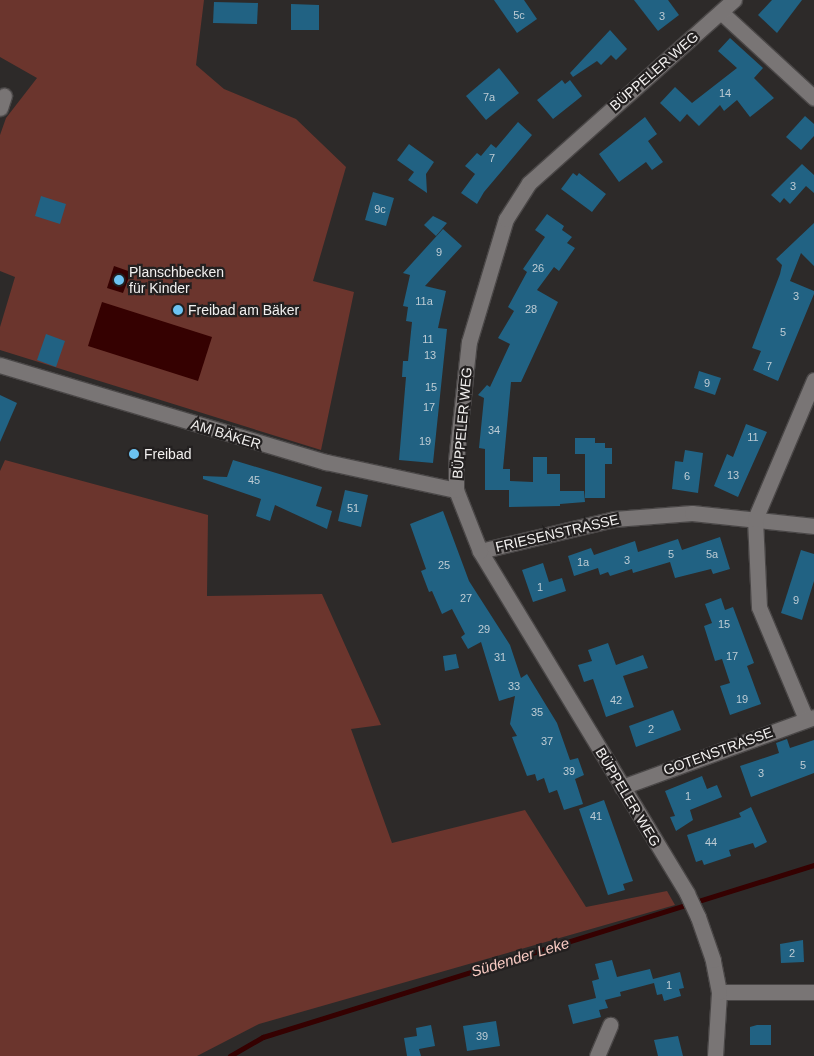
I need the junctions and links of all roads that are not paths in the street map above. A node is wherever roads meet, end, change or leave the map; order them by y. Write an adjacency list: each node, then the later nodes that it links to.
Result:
1 (734, 0): 2 (street, BÜPPELER WEG)
2 (722, 13): 3 (street); 6 (street, BÜPPELER WEG)
3 (814, 98)
4 (0, 365): 6 (street, AM BÄKER)
5 (814, 380): 7 (street)
6 (456, 490): 9 (street, BÜPPELER WEG)
7 (755, 519): 8 (street, FRIESENSTRASSE); 9 (street, FRIESENSTRASSE); 10 (street)
8 (814, 526)
9 (480, 551): 11 (street, BÜPPELER WEG)
10 (810, 718): 11 (street, GOTENSTRASSE)
11 (622, 787): 12 (street, BÜPPELER WEG)
12 (719, 992): 13 (street); 16 (street, BÜPPELER WEG)
13 (814, 992)
14 (610, 1024): 15 (street)
15 (597, 1056)
16 (715, 1056)

